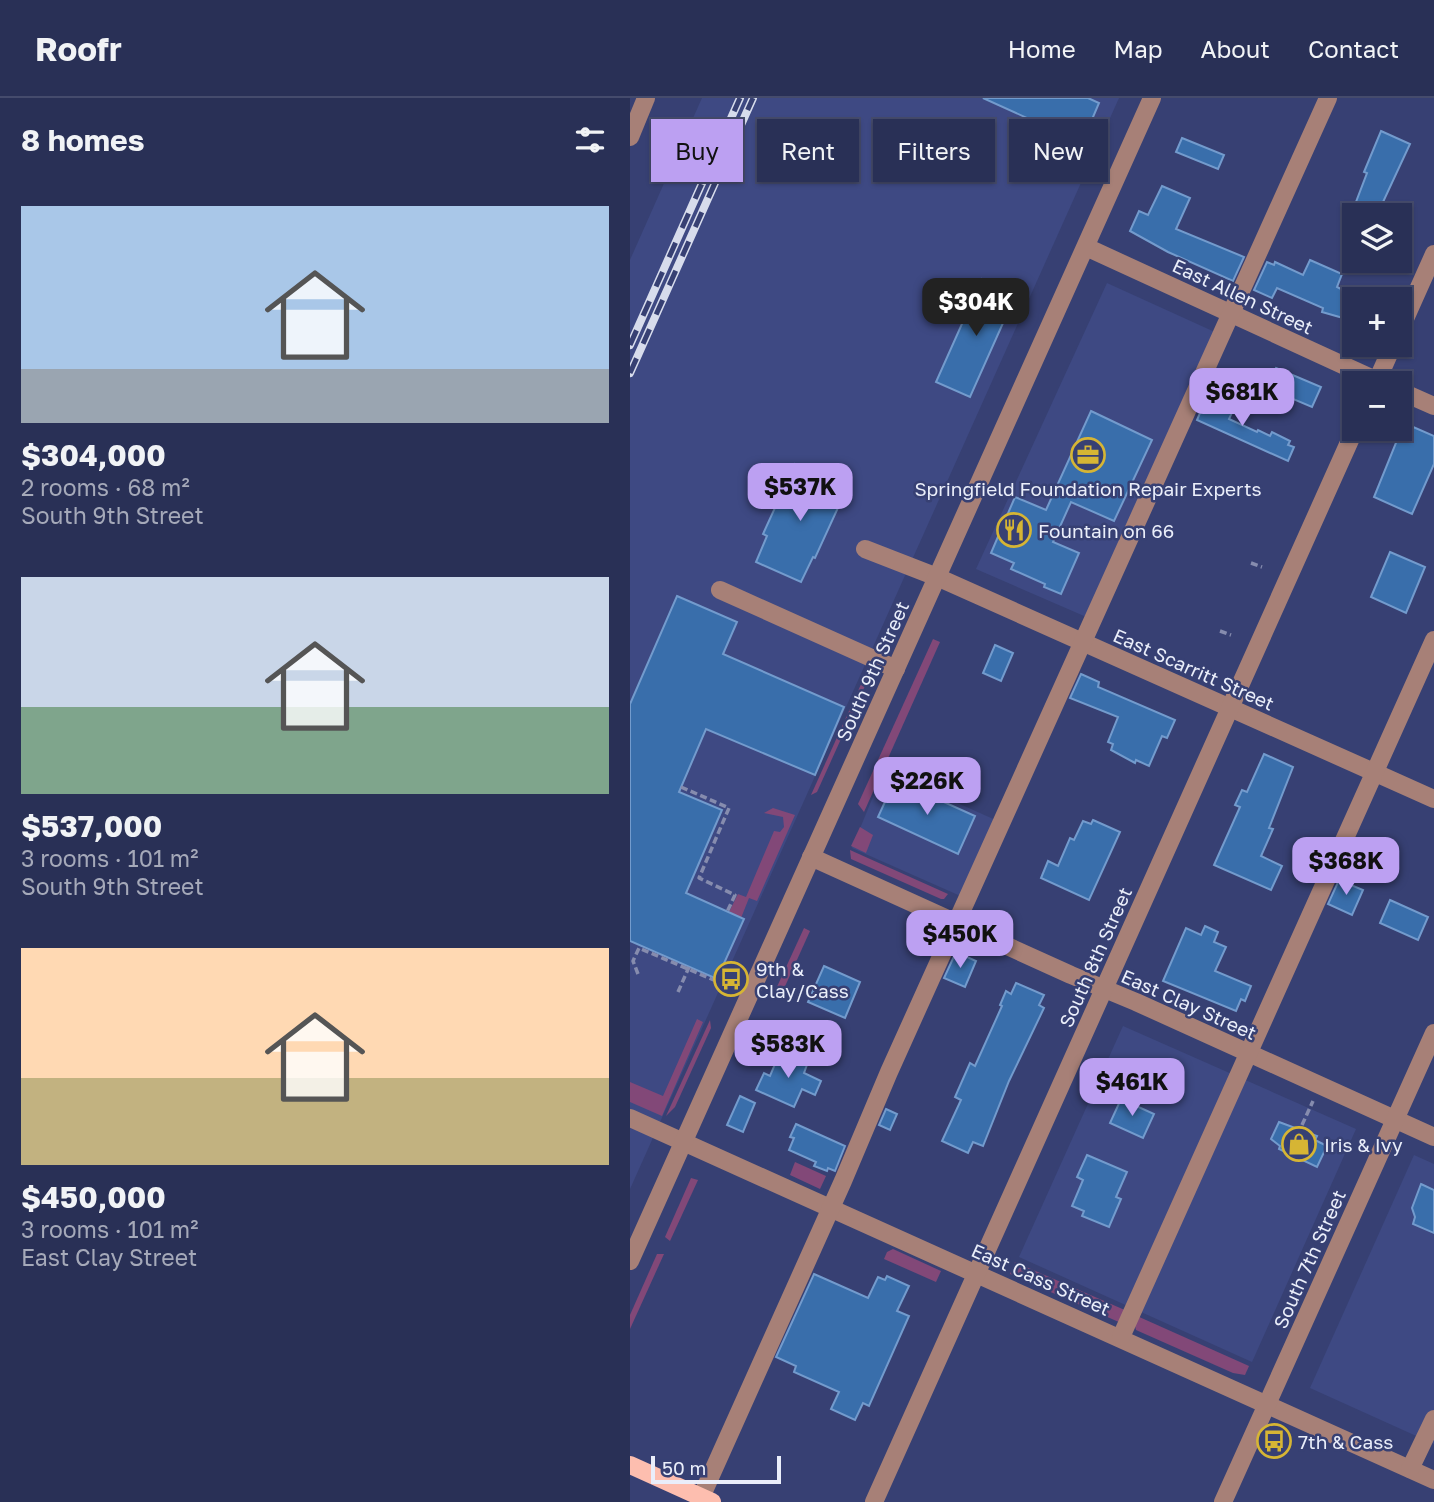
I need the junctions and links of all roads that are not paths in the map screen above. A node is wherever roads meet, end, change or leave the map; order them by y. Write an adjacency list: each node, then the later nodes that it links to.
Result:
1 (646, 98): 4 (street)
2 (1153, 98): 5 (street, South 9th Street)
3 (1328, 98): 8 (street)
4 (630, 137)
5 (1086, 247): 8 (street, East Allen Street); 14 (street, South 9th Street)
6 (1434, 254): 7 (street)
7 (1412, 303)
8 (1231, 314): 9 (street, East Allen Street); 17 (street)
9 (1354, 371)
10 (1412, 396): 11 (street)
11 (1434, 406)
12 (1350, 441): 19 (street, South 8th Street)
13 (864, 549): 14 (street, East Scarritt Street)
14 (937, 577): 17 (street, East Scarritt Street); 18 (street, South 9th Street)
15 (720, 590): 18 (street)
16 (1434, 640): 20 (street)
17 (1083, 643): 19 (street, East Scarritt Street); 23 (street)
18 (896, 669): 22 (street, South 9th Street)
19 (1230, 708): 20 (street, East Scarritt Street); 24 (street, South 8th Street)
20 (1375, 772): 21 (street, East Scarritt Street); 26 (street)
21 (1434, 799)
22 (811, 857): 23 (street, East Clay Street); 30 (street, South 9th Street)
23 (956, 923): 24 (street, East Clay Street); 31 (street)
24 (1103, 988): 26 (street, East Clay Street); 33 (street, South 8th Street)
25 (1434, 1033): 28 (street, South 7th Street)
26 (1248, 1054): 28 (street, East Clay Street); 34 (street)
27 (630, 1118): 30 (street, East Cass Street)
28 (1394, 1119): 29 (street, East Clay Street); 35 (street, South 7th Street)
29 (1434, 1137)
30 (684, 1142): 31 (street, East Cass Street); 32 (street, South 9th Street)
31 (831, 1208): 33 (street, East Cass Street); 40 (street)
32 (630, 1261)
33 (975, 1272): 34 (street, East Cass Street); 41 (street, South 8th Street)
34 (1121, 1337): 35 (street, East Cass Street)
35 (1268, 1404): 38 (street, East Cass Street); 42 (street, South 7th Street)
36 (1434, 1419): 38 (street)
37 (630, 1465): 40 (main road)
38 (1410, 1469): 39 (street, East Cass Street)
39 (1434, 1480)
40 (704, 1500)
41 (874, 1502)
42 (1223, 1502)

